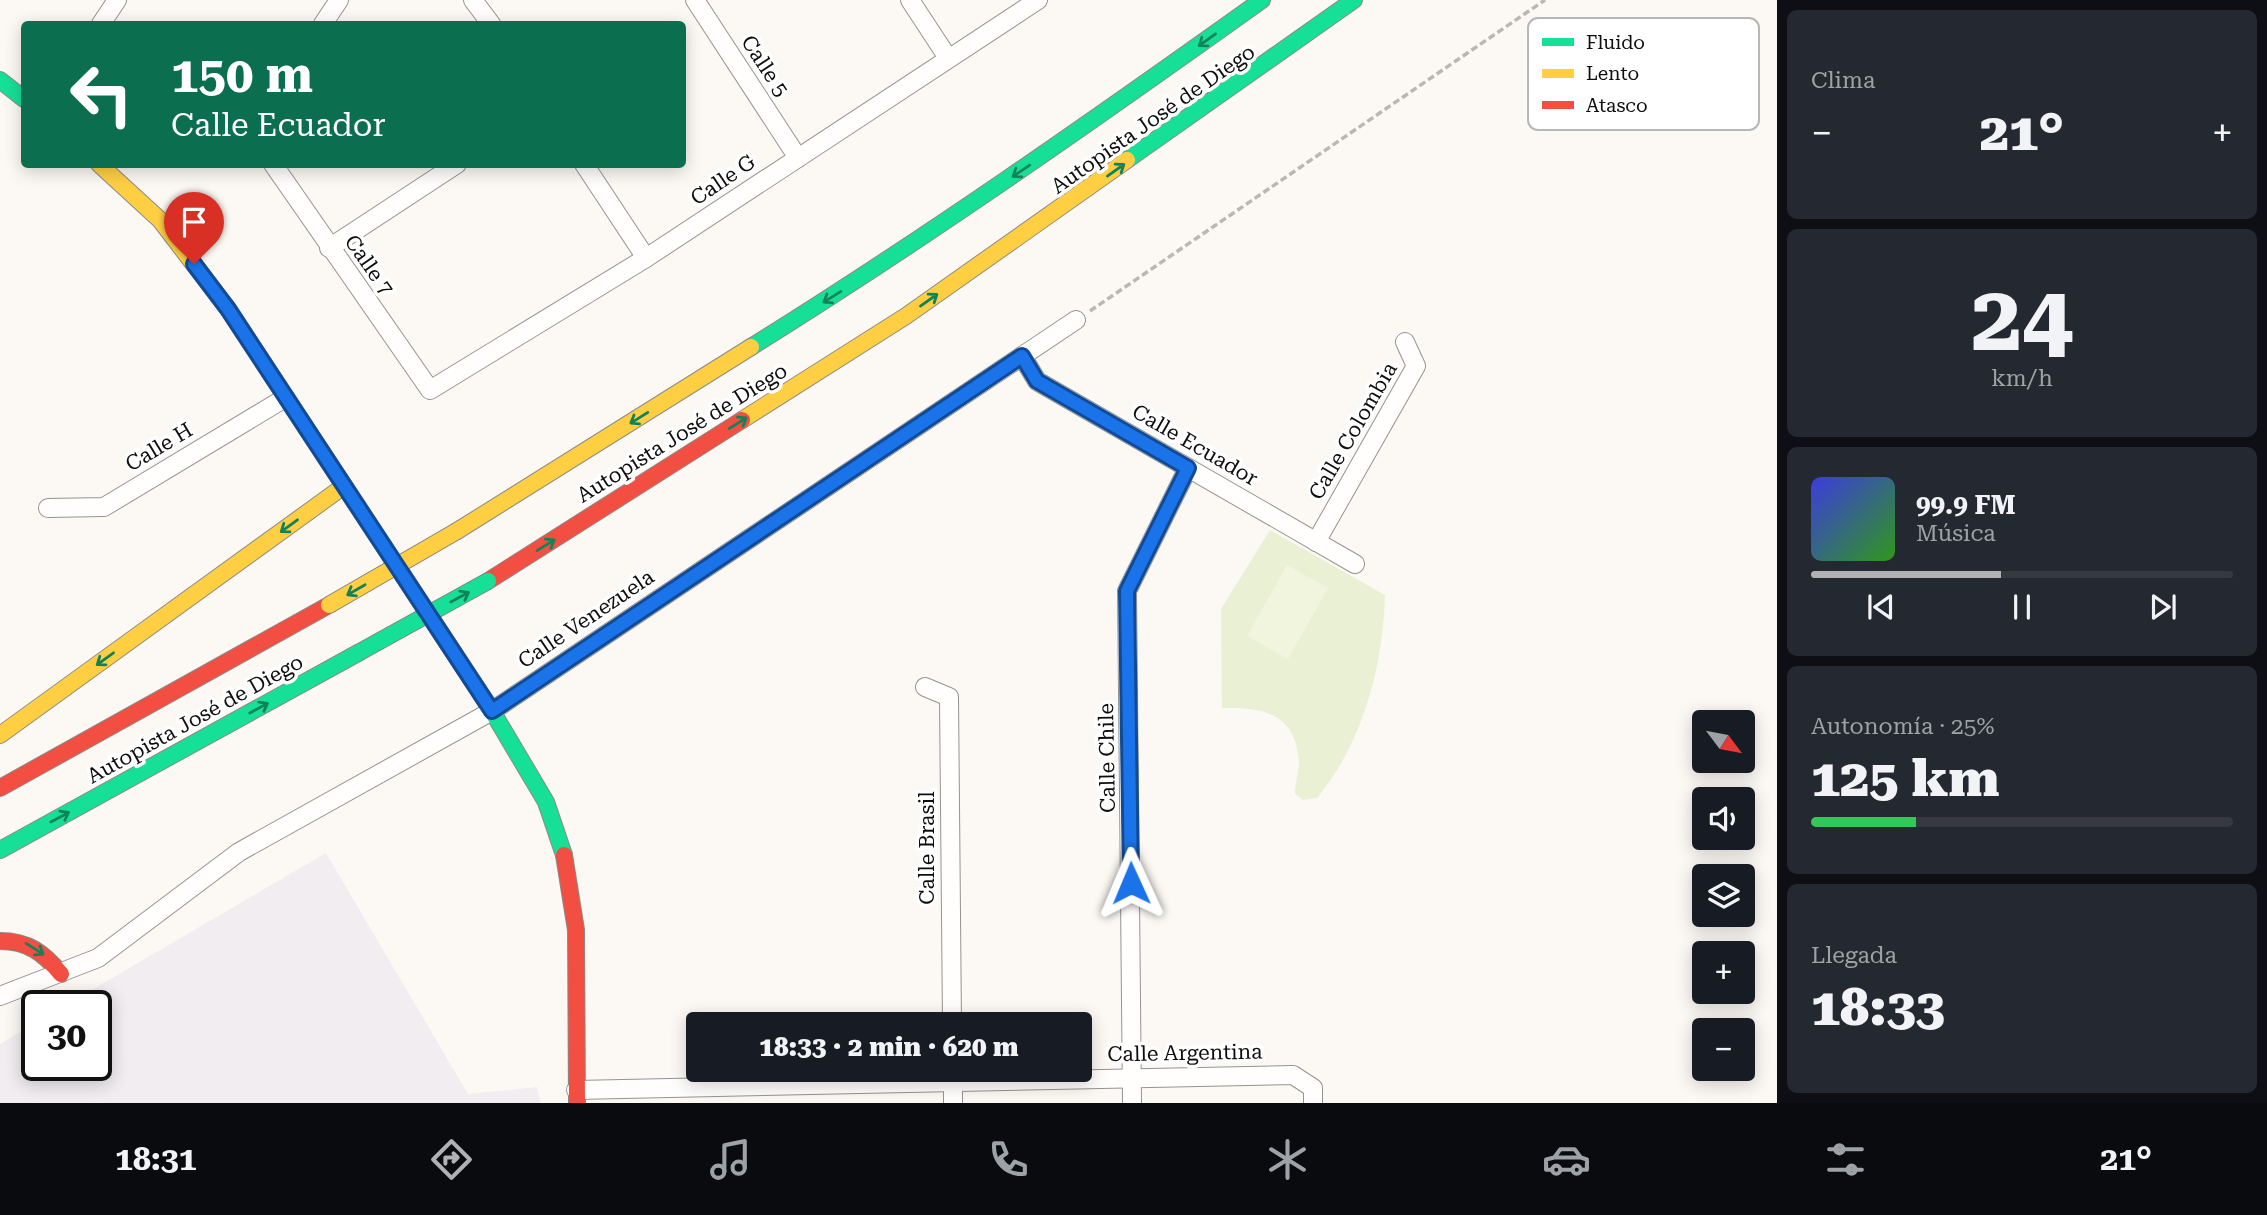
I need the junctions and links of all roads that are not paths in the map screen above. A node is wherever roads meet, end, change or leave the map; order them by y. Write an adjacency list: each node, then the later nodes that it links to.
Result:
1 (117, 0): 9 (street)
2 (339, 0): 10 (street)
3 (473, 0): 11 (street)
4 (695, 0): 15 (street, Calle 5)
5 (910, 0): 12 (street)
6 (1038, 0): 12 (street, Calle G)
7 (1262, 0): 35 (main road, Autopista José de Diego, one-way to 35, bridge)
8 (1354, 0): 36 (main road, Autopista José de Diego, one-way to 8, bridge)
9 (103, 21)
10 (325, 21)
11 (489, 21)
12 (948, 58): 15 (street, Calle G)
13 (0, 80): 14 (main road)
14 (21, 97)
15 (797, 158): 21 (street, Calle G)
16 (103, 168): 26 (main road)
17 (276, 168): 20 (street, Calle 7)
18 (451, 168): 20 (street)
19 (587, 168): 21 (street)
20 (329, 248): 25 (street, Calle 7)
21 (646, 258): 25 (street, Calle G)
22 (1076, 320): 24 (street, Calle Venezuela)
23 (1405, 342): 30 (street, Calle Colombia)
24 (1022, 356): 27 (street, Calle Ecuador); 33 (street, Calle Venezuela)
25 (430, 390)
26 (285, 398): 28 (main road); 29 (street, Calle H)
27 (1188, 468): 30 (street, Calle Ecuador); 42 (street, Calle Chile)
28 (344, 486): 33 (main road); 34 (main road, one-way to 34)
29 (48, 508)
30 (1316, 542): 31 (street, Calle Ecuador)
31 (1355, 564)
32 (925, 687): 40 (street, Calle Brasil)
33 (492, 711): 38 (street, Calle Venezuela); 45 (main road)
34 (0, 735)
35 (0, 789)
36 (0, 850)
37 (0, 941): 38 (main road, one-way to 38)
38 (61, 974): 39 (street, Calle Venezuela)
39 (0, 996)
40 (952, 1012)
41 (1092, 1076): 42 (street, Calle Argentina)
42 (1132, 1076): 47 (street, Calle Chile); 48 (street, Calle Argentina)
43 (828, 1082): 45 (street, Calle Argentina)
44 (953, 1082): 46 (street)
45 (577, 1096)
46 (953, 1103)
47 (1132, 1103)
48 (1313, 1103)

